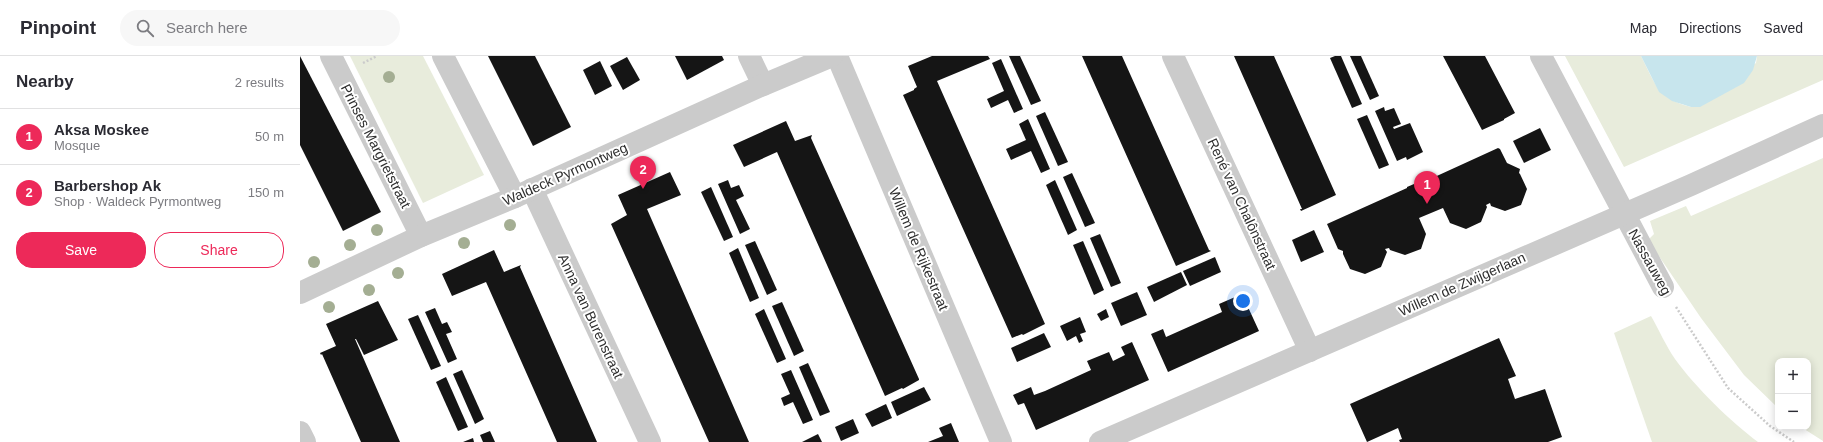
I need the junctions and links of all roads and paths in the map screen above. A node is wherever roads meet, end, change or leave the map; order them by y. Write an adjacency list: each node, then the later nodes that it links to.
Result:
1 (331, 56): 12 (street, Prinses Margrietstraat)
2 (443, 56): 10 (street)
3 (749, 56): 8 (street)
4 (832, 56): 8 (street, Waldeck Pyrmontweg)
5 (837, 56): 19 (street, Willem de Rijkestraat)
6 (1173, 56): 15 (street, René van Chalônstraat)
7 (1541, 56): 11 (street, Nassauweg)
8 (763, 85): 10 (street, Waldeck Pyrmontweg)
9 (1823, 125): 11 (street, Willem de Zwijgerlaan)
10 (524, 193): 12 (street, Waldeck Pyrmontweg); 18 (street, Anna van Burenstraat)
11 (1623, 214): 13 (street, Nassauweg); 15 (street, Willem de Zwijgerlaan)
12 (421, 236): 14 (street, Waldeck Pyrmontweg)
13 (1663, 287): 21 (path, Nassauweg)
14 (300, 293)
15 (1310, 351): 20 (street, Willem de Zwijgerlaan)
16 (300, 432): 17 (street)
17 (305, 442)
18 (650, 442)
19 (1001, 442)
20 (1100, 442)
21 (1794, 442)

